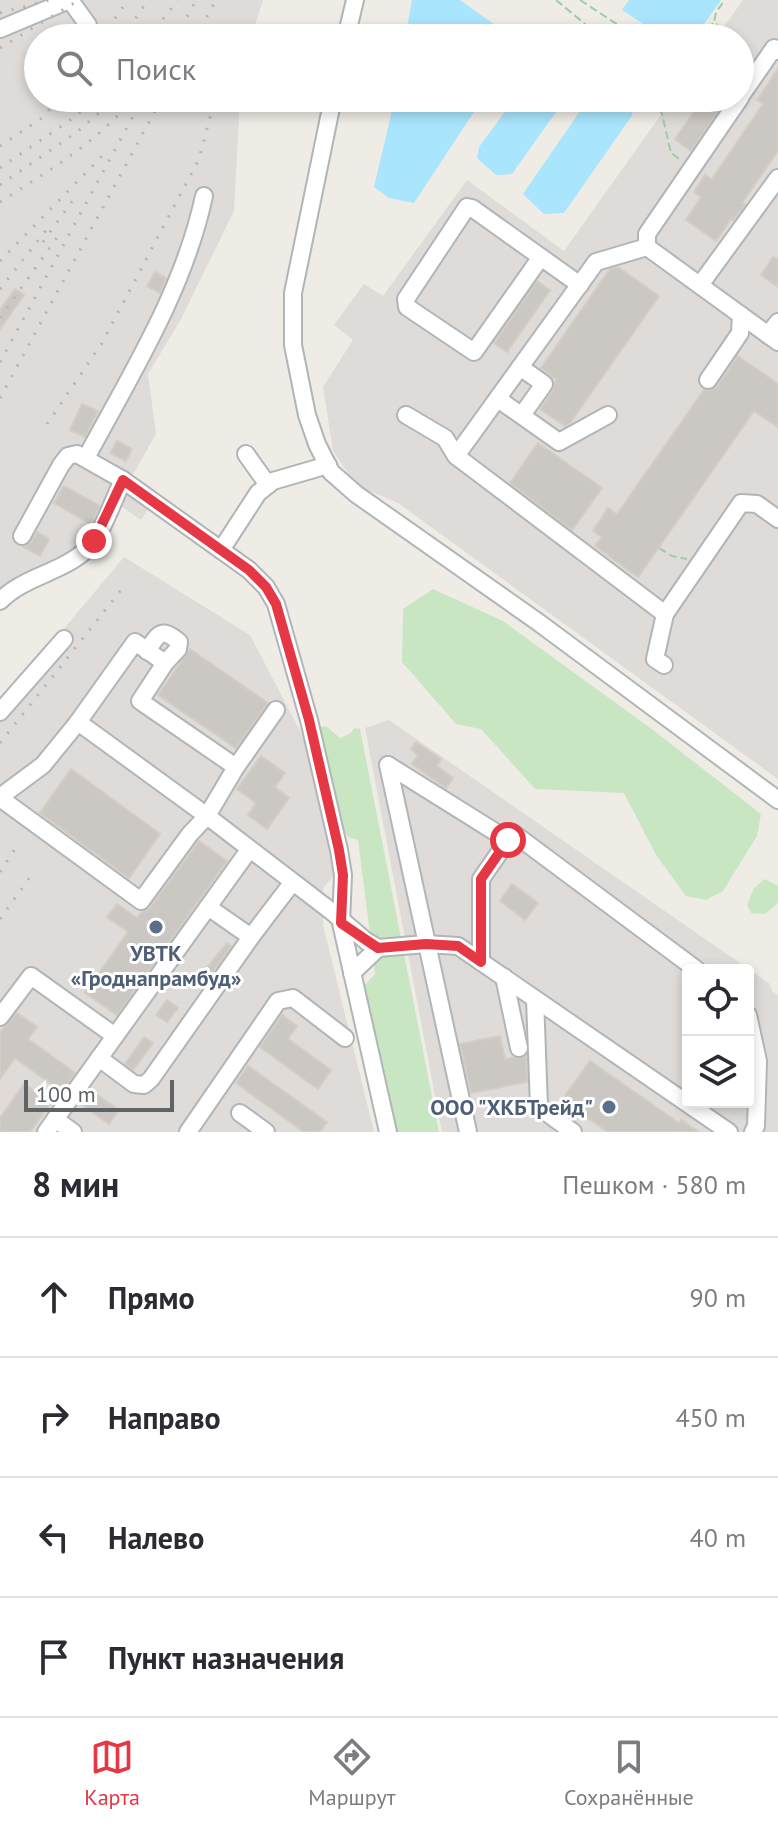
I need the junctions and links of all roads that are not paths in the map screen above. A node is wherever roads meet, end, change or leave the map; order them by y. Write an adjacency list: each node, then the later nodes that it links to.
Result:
1 (69, 0): 3 (lane); 5 (lane)
2 (355, 0): 4 (lane)
3 (87, 24)
4 (349, 24)
5 (0, 29)
6 (777, 47): 7 (lane)
7 (754, 79)
8 (330, 112): 27 (lane)
9 (730, 112): 12 (lane)
10 (778, 178): 15 (lane)
11 (204, 196): 26 (lane)
12 (647, 247): 14 (lane); 15 (lane)
13 (541, 257): 14 (lane)
14 (580, 285): 18 (lane)
15 (700, 285): 16 (lane)
16 (741, 315): 17 (lane); 19 (lane)
17 (775, 333)
18 (520, 367): 20 (lane); 22 (lane)
19 (708, 380)
20 (498, 399): 22 (lane); 25 (lane)
21 (406, 415): 25 (lane)
22 (522, 415): 23 (lane)
23 (608, 415)
24 (246, 454): 29 (lane)
25 (456, 456): 34 (lane)
26 (86, 458): 28 (lane); 31 (lane)
27 (328, 465): 29 (lane); 44 (lane)
28 (123, 480): 32 (lane); 33 (lane)
29 (268, 485): 32 (lane)
30 (778, 519): 34 (lane)
31 (22, 536)
32 (221, 550): 50 (lane)
33 (0, 601)
34 (665, 614): 38 (lane)
35 (64, 639): 40 (lane)
36 (147, 651): 37 (lane); 37 (lane); 41 (lane)
37 (165, 663): 42 (lane)
38 (664, 665)
39 (276, 710): 42 (lane)
40 (0, 712)
41 (78, 722): 43 (lane); 45 (lane)
42 (236, 767): 45 (lane)
43 (0, 798): 45 (lane)
44 (778, 800)
45 (207, 816): 47 (lane)
46 (508, 840): 52 (lane); 54 (lane); 55 (lane)
47 (249, 850): 48 (lane); 49 (lane)
48 (292, 883): 50 (lane); 51 (lane)
49 (208, 907): 51 (lane); 60 (lane)
50 (341, 923): 53 (lane); 56 (lane)
51 (251, 937): 64 (lane)
52 (426, 944): 53 (lane); 54 (lane); 71 (lane)
53 (378, 948): 56 (lane)
54 (481, 962): 57 (lane)
55 (689, 964)
56 (352, 973): 70 (lane)
57 (504, 977): 58 (lane); 63 (lane)
58 (535, 999): 72 (lane); 73 (lane)
59 (0, 1017): 60 (lane)
60 (115, 1036): 64 (lane)
61 (753, 1036): 74 (lane)
62 (345, 1038): 68 (lane)
63 (519, 1048)
64 (99, 1058): 66 (lane)
65 (240, 1113): 69 (lane)
66 (50, 1125): 67 (lane)
67 (73, 1132)
68 (188, 1132)
69 (266, 1132)
70 (388, 1132)
71 (468, 1132)
72 (573, 1132)
73 (729, 1132)
74 (753, 1132)

